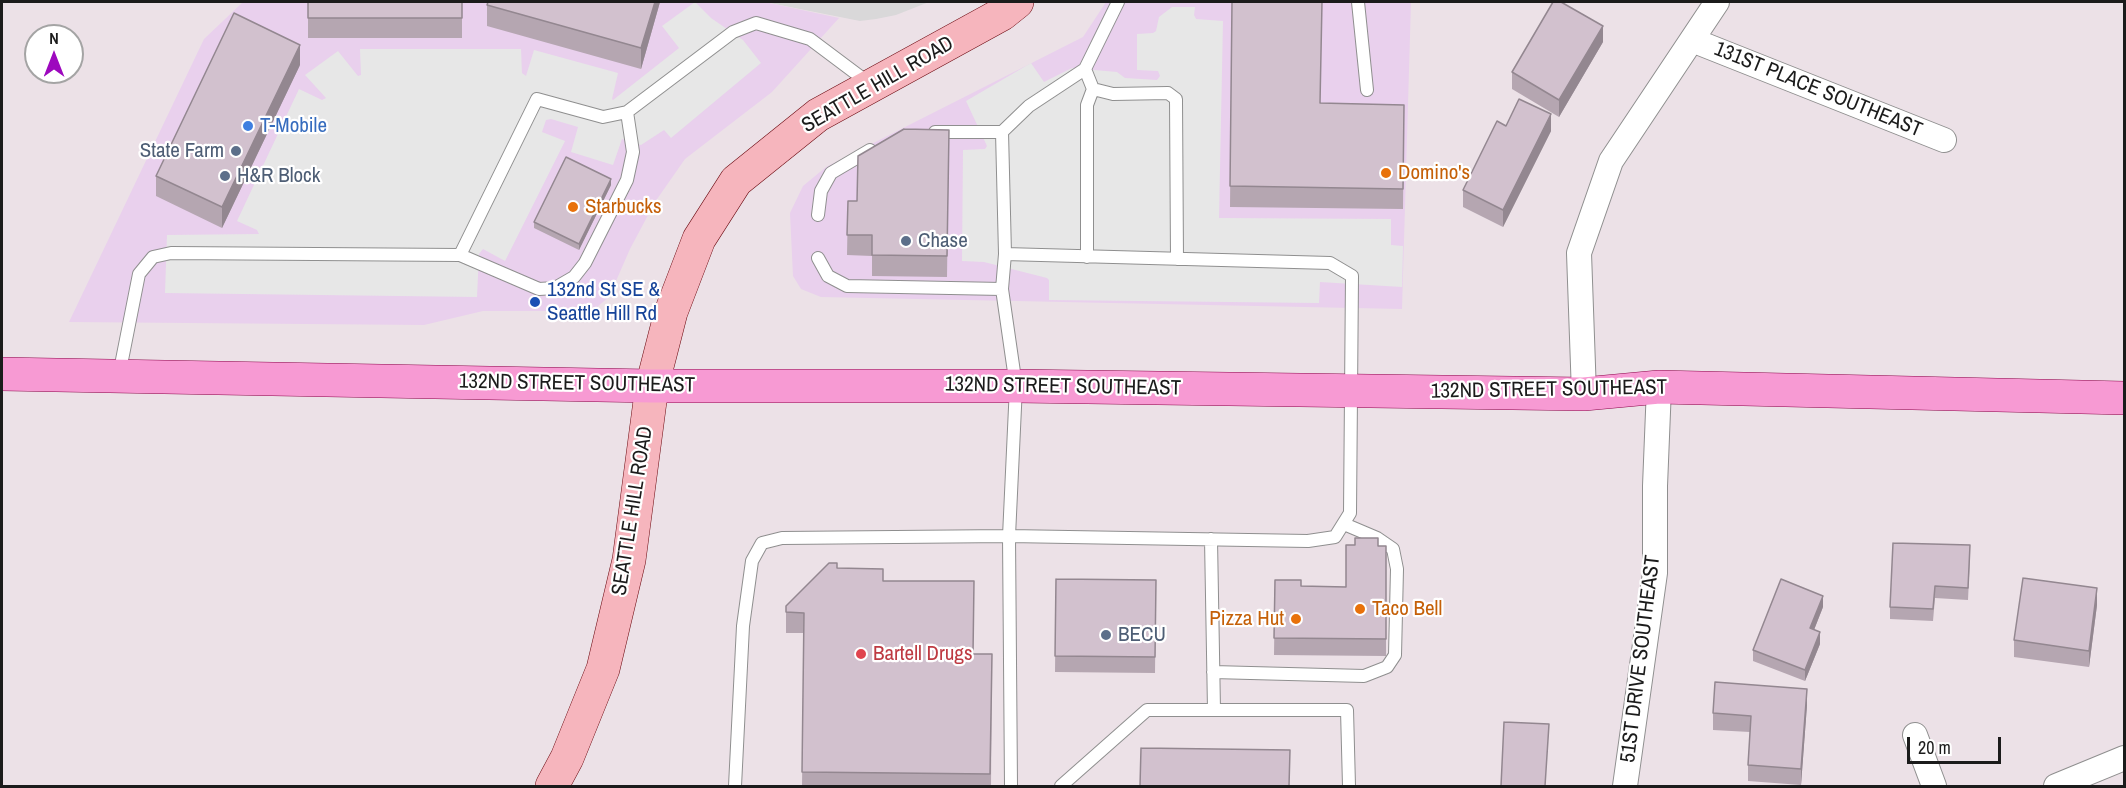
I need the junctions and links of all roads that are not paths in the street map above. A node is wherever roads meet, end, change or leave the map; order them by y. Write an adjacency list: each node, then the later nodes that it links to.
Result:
1 (1017, 2): 7 (main road, SEATTLE HILL ROAD)
2 (1118, 2): 6 (lane)
3 (1358, 2): 9 (lane)
4 (1717, 2): 5 (street)
5 (1692, 40): 13 (street, 131ST PLACE SOUTHEAST); 28 (street)
6 (1085, 69): 8 (lane); 12 (lane)
7 (871, 85): 10 (lane); 24 (main road, SEATTLE HILL ROAD)
8 (1093, 89): 18 (lane); 20 (lane)
9 (1366, 90)
10 (627, 112): 17 (lane); 17 (lane)
11 (919, 132): 12 (lane)
12 (1002, 132): 16 (lane)
13 (1944, 140)
14 (877, 145): 15 (lane)
15 (818, 215)
16 (1005, 254): 18 (lane); 21 (lane)
17 (460, 255): 23 (lane)
18 (1087, 257): 20 (lane)
19 (818, 258): 21 (lane)
20 (1177, 259): 27 (lane)
21 (1002, 289): 25 (lane)
22 (2, 374): 23 (main road, 132ND STREET SOUTHEAST)
23 (119, 376): 24 (main road, 132ND STREET SOUTHEAST)
24 (652, 386): 25 (main road, 132ND STREET SOUTHEAST); 37 (main road, SEATTLE HILL ROAD)
25 (1016, 386): 27 (main road, 132ND STREET SOUTHEAST); 31 (lane)
26 (1659, 387): 28 (main road, 132ND STREET SOUTHEAST); 29 (main road, 132ND STREET SOUTHEAST); 42 (street, 51ST DRIVE SOUTHEAST)
27 (1351, 392): 28 (main road, 132ND STREET SOUTHEAST); 30 (lane)
28 (1584, 394)
29 (2124, 398)
30 (1344, 524): 32 (lane); 33 (lane)
31 (1009, 536): 32 (lane); 38 (lane); 39 (lane)
32 (1211, 539): 33 (lane)
33 (1213, 672): 34 (lane)
34 (1214, 710): 40 (lane); 41 (lane)
35 (1915, 735): 43 (street)
36 (2124, 758): 44 (street)
37 (552, 786)
38 (735, 786)
39 (1011, 786)
40 (1061, 786)
41 (1349, 786)
42 (1625, 786)
43 (1934, 786)
44 (2056, 786)

